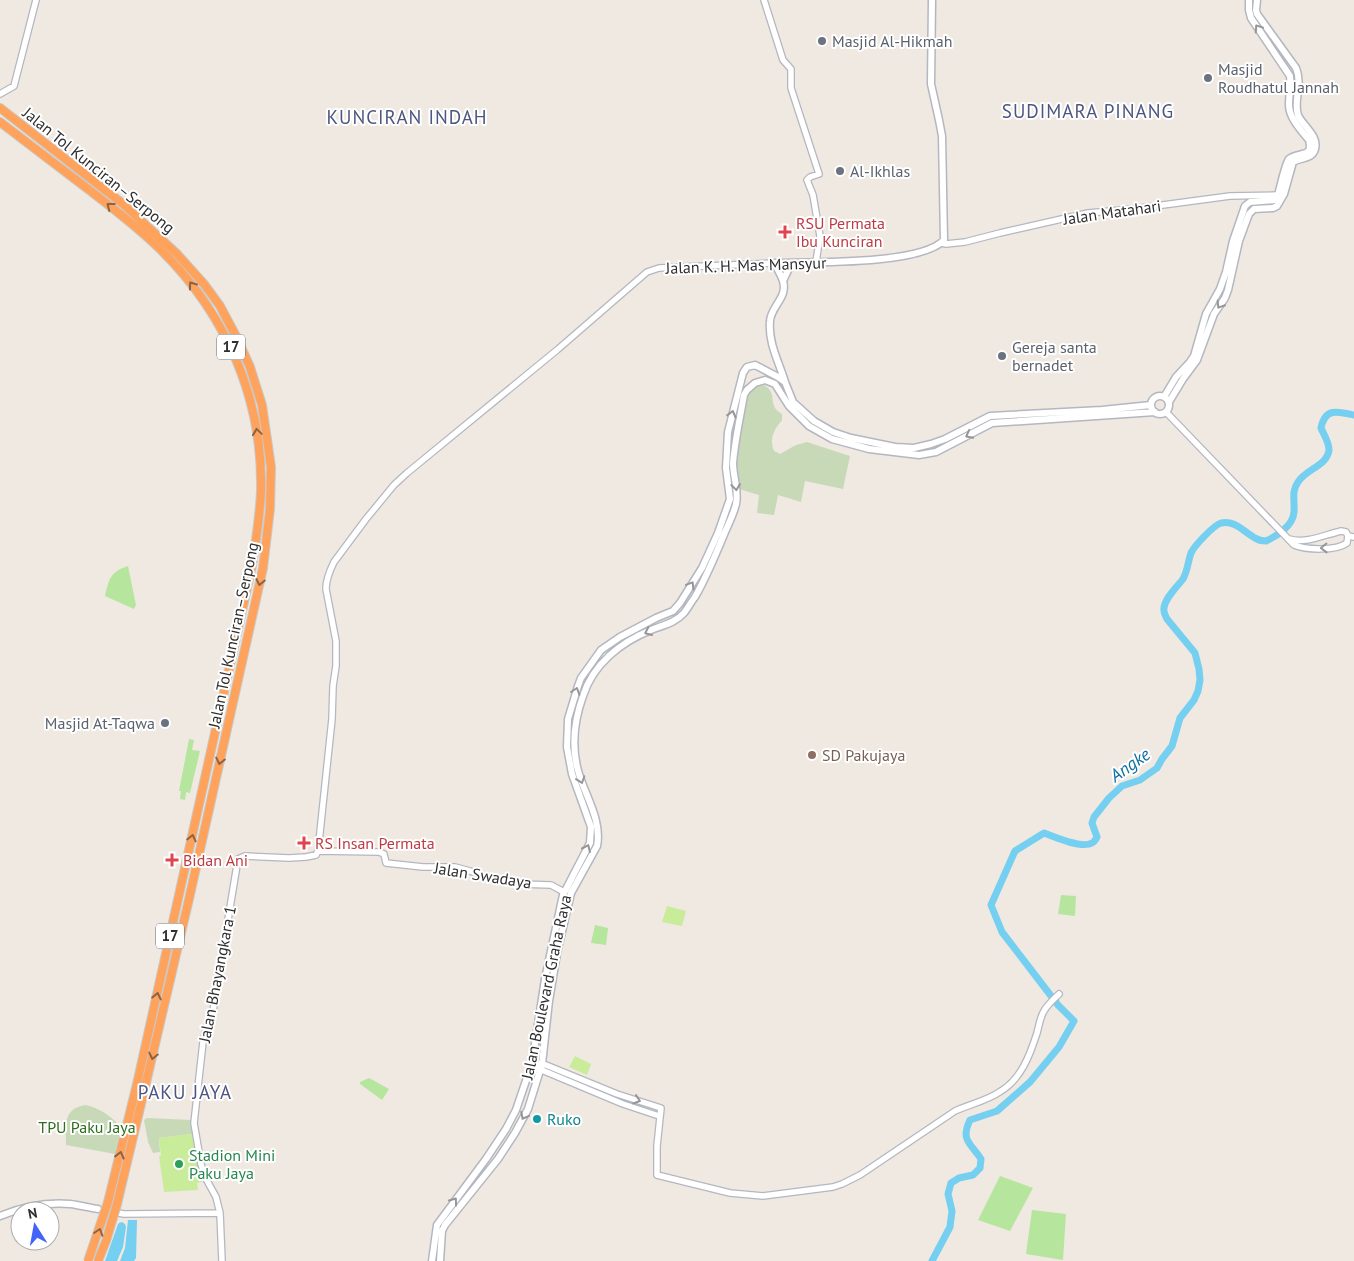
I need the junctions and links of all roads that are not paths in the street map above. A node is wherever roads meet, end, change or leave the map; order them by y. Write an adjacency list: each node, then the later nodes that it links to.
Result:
1 (36, 0): 8 (street)
2 (764, 0): 13 (street)
3 (932, 0): 12 (main road)
4 (1249, 0): 7 (main road, one-way to 4)
5 (1257, 0): 6 (main road)
6 (1282, 48): 7 (main road); 11 (main road)
7 (1275, 53): 11 (main road)
8 (0, 94)
9 (0, 108): 37 (highway, Jalan Tol Kunciran–Serpong / 17, one-way to 37)
10 (0, 122): 37 (highway, Jalan Tol Kunciran–Serpong / 17, one-way to 10)
11 (1281, 195): 12 (street, Jalan Matahari); 20 (main road)
12 (942, 243): 13 (main road, Jalan K. H. Mas Mansyur)
13 (816, 262): 15 (main road, Jalan K. H. Mas Mansyur)
14 (775, 263): 15 (main road, Jalan K. H. Mas Mansyur); 16 (main road); 31 (street, Jalan K. H. Mas Mansyur)
15 (789, 263): 16 (main road)
16 (783, 281): 17 (main road)
17 (776, 358): 18 (main road); 19 (main road)
18 (768, 371): 19 (main road); 26 (main road, one-way to 18)
19 (785, 382): 21 (main road)
20 (1166, 399): 22 (main road); 24 (main road)
21 (792, 405): 25 (main road); 27 (main road)
22 (1151, 405): 23 (main road); 25 (main road)
23 (1155, 412): 24 (main road); 25 (main road)
24 (1166, 412): 28 (street)
25 (991, 419)
26 (728, 432): 27 (main road); 30 (main road, one-way to 26)
27 (738, 434): 30 (main road, one-way to 30)
28 (1288, 538): 29 (street); 29 (street, one-way to 28)
29 (1351, 539)
30 (595, 832): 32 (main road, Jalan Boulevard Graha Raya, one-way to 30); 35 (main road, Jalan Boulevard Graha Raya)
31 (318, 851): 32 (street, Jalan Swadaya); 39 (street, Jalan Bhayangkara 1)
32 (564, 892): 34 (main road, Jalan Boulevard Graha Raya)
33 (1059, 995): 36 (street)
34 (532, 1062): 35 (street); 35 (main road); 44 (main road, Jalan Boulevard Graha Raya, one-way to 34)
35 (542, 1064): 36 (street); 36 (street, one-way to 36); 45 (main road, Jalan Boulevard Graha Raya, one-way to 45)
36 (660, 1116)
37 (112, 1203): 41 (highway, Jalan Tol Kunciran–Serpong / 17, one-way to 37, bridge); 42 (highway, Jalan Tol Kunciran–Serpong / 17, bridge)
38 (98, 1209): 39 (street); 40 (main road)
39 (220, 1213): 43 (street, Jalan Bhayangkara 1)
40 (0, 1216)
41 (88, 1261)
42 (98, 1261)
43 (222, 1261)
44 (432, 1261)
45 (440, 1261)

